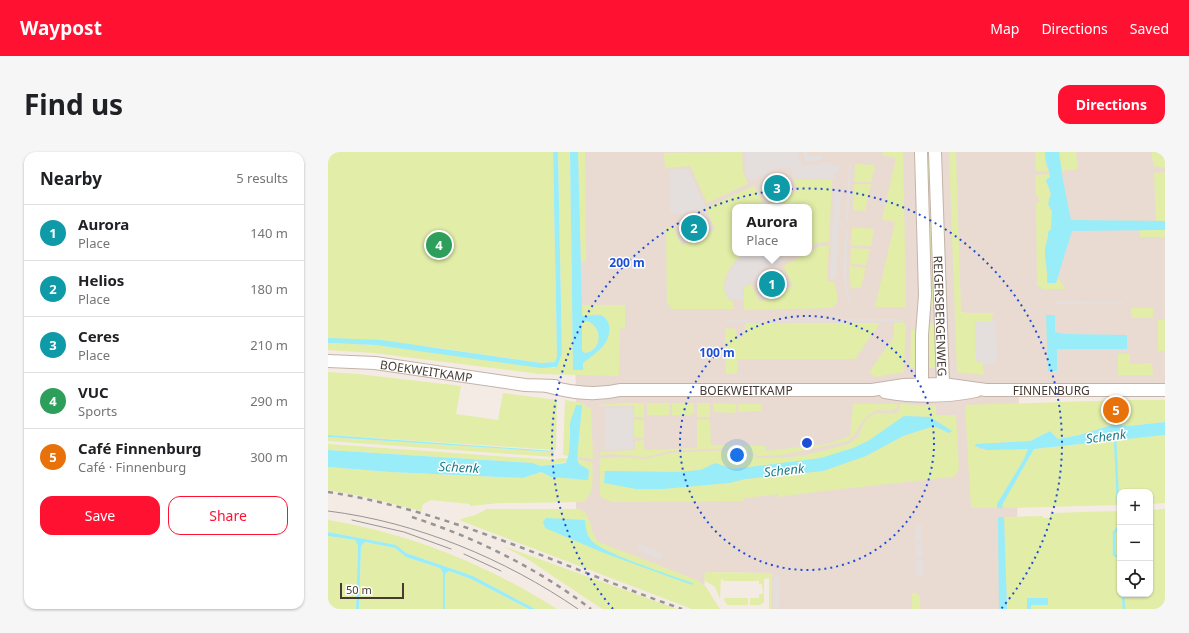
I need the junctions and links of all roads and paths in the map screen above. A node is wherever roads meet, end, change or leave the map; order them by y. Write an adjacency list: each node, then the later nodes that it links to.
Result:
1 (921, 152): 5 (street, REIGERSBERGENWEG)
2 (936, 152): 4 (street, REIGERSBERGENWEG)
3 (328, 360): 6 (street, BOEKWEITKAMP)
4 (943, 384): 5 (street, BOEKWEITKAMP); 7 (street, FINNENBURG); 9 (street, REIGERSBERGENWEG)
5 (922, 385): 6 (street, BOEKWEITKAMP); 9 (street, REIGERSBERGENWEG)
6 (872, 390): 9 (street, BOEKWEITKAMP)
7 (986, 390): 8 (street, FINNENBURG); 9 (street, FINNENBURG)
8 (1165, 390)
9 (932, 395)

